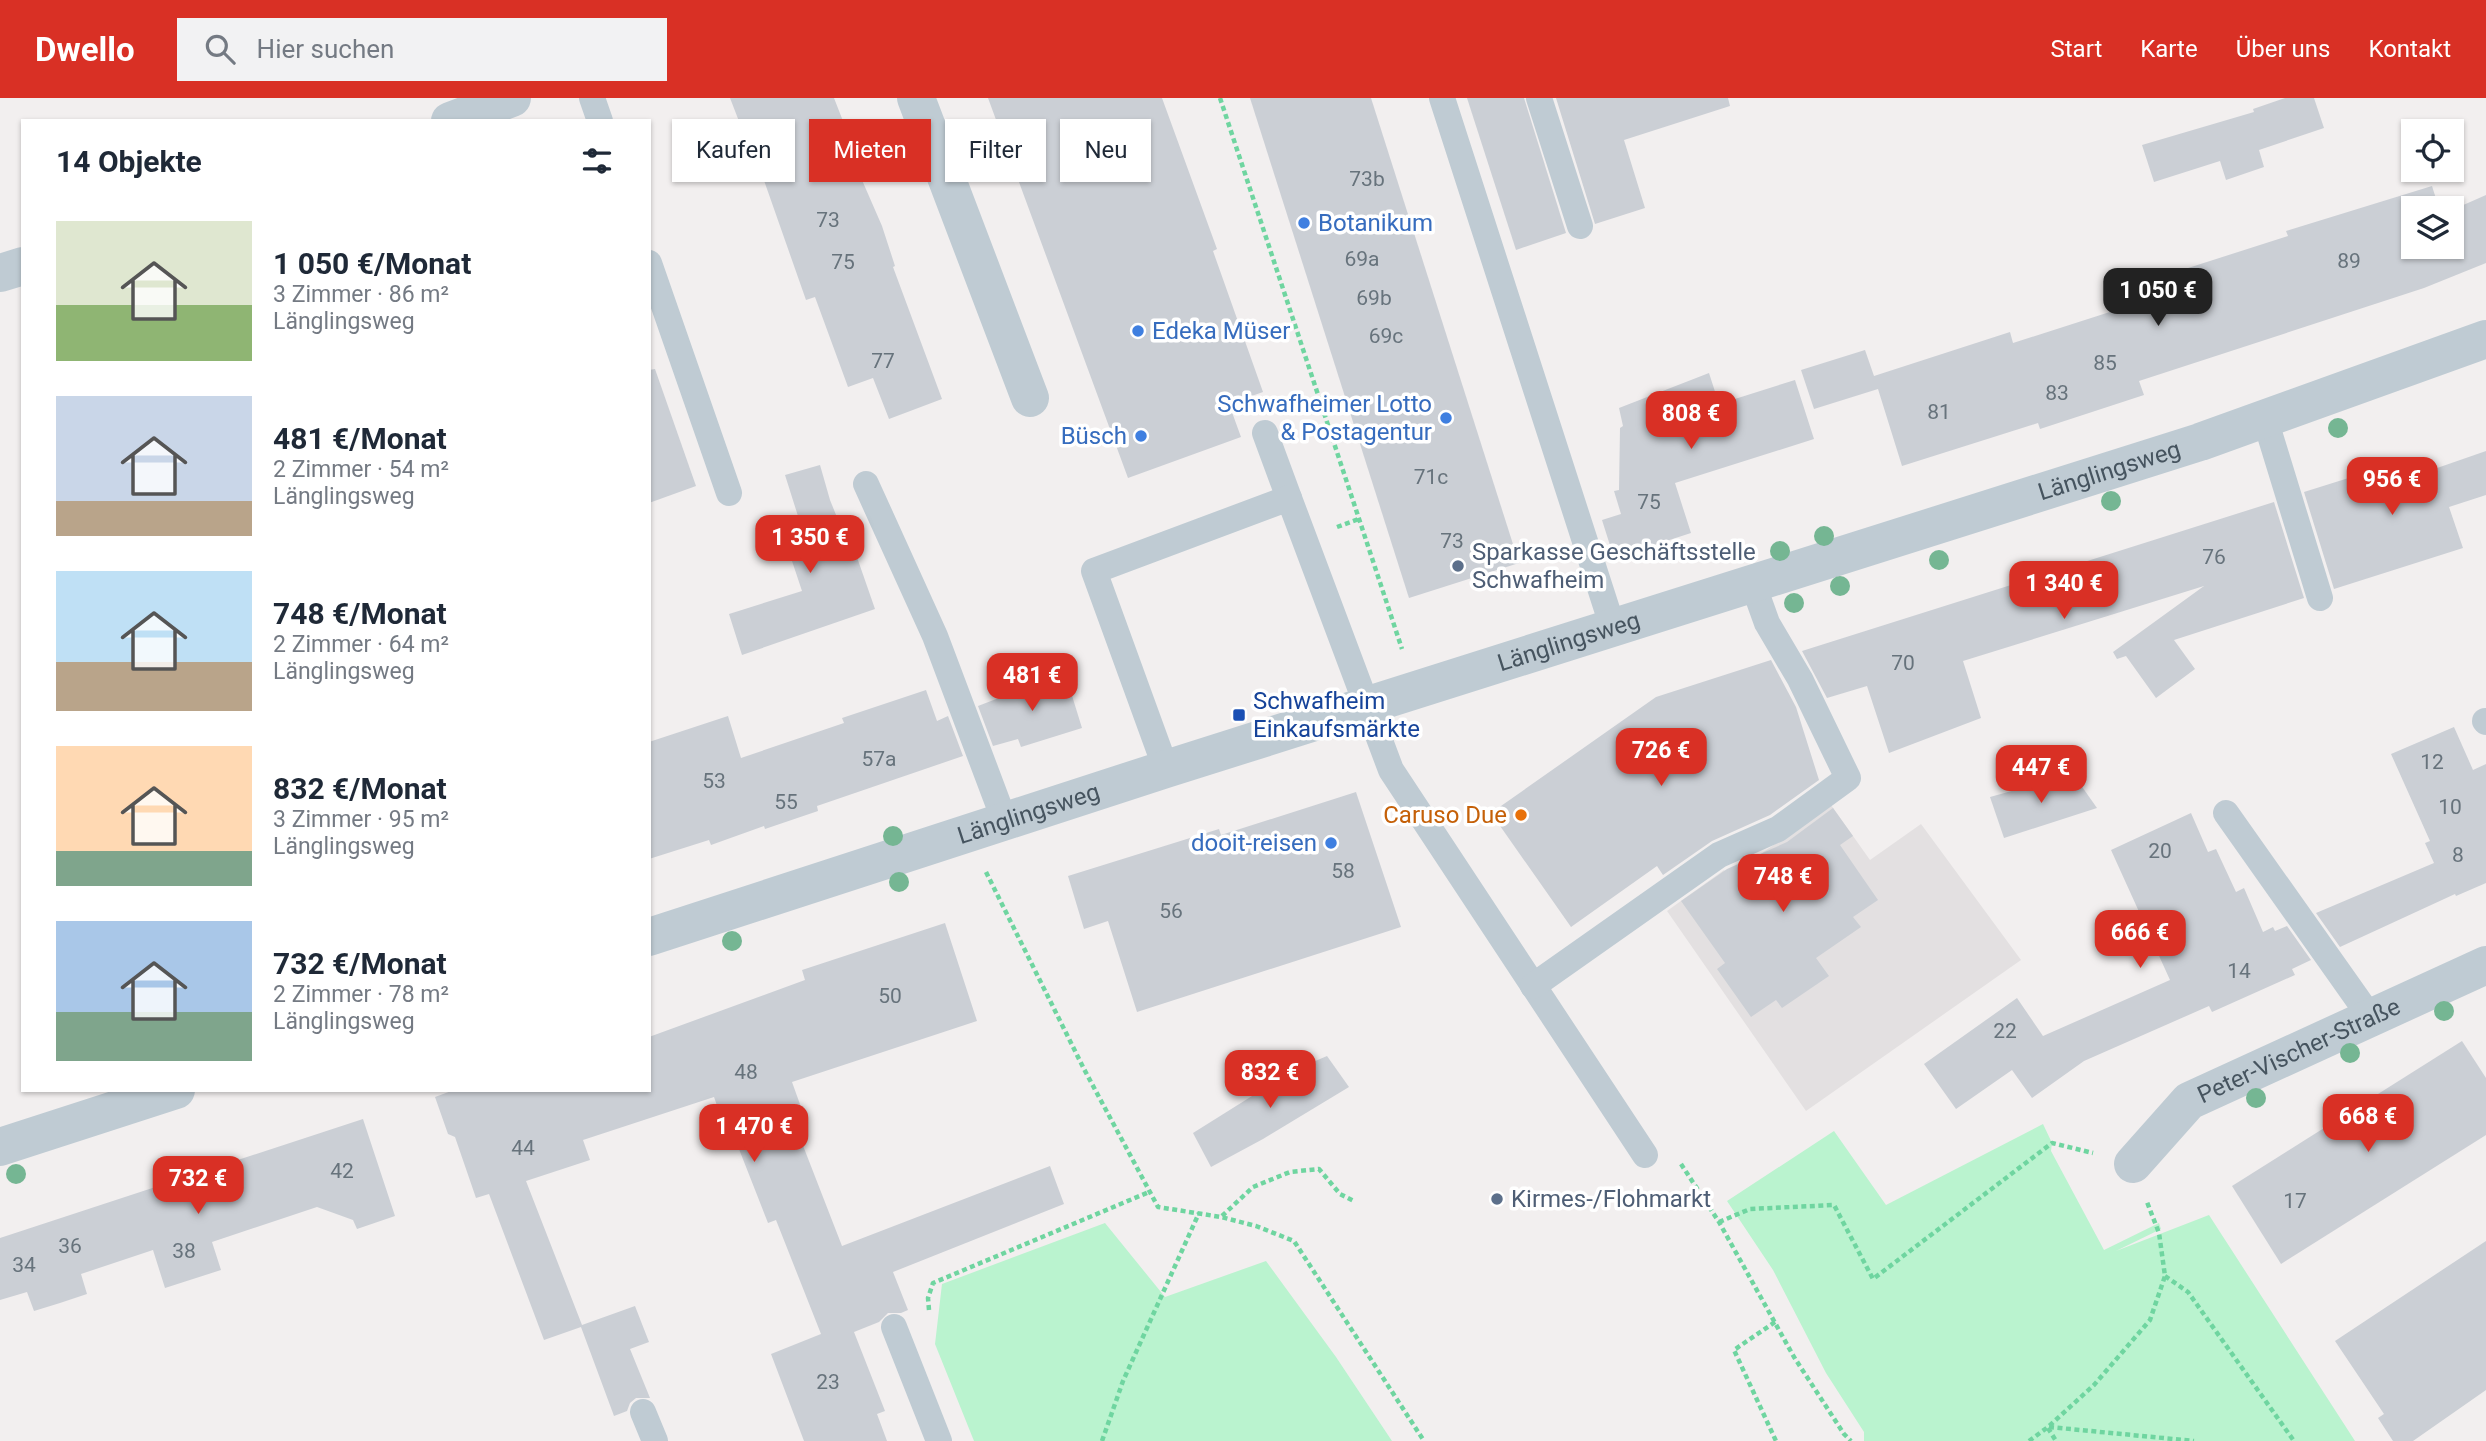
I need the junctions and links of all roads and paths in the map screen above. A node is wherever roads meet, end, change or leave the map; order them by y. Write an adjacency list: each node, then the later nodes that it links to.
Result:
1 (512, 98): 7 (street)
2 (592, 98): 8 (lane)
3 (916, 98): 14 (street)
4 (1220, 98): 23 (path)
5 (1442, 98): 22 (lane)
6 (1539, 98): 9 (lane)
7 (455, 119)
8 (599, 119)
9 (1580, 226)
10 (21, 267): 12 (street)
11 (651, 269): 18 (lane)
12 (0, 274)
13 (2486, 339): 15 (street, Länglingsweg)
14 (1030, 398)
15 (2265, 419): 20 (street, Länglingsweg); 21 (lane)
16 (1265, 433): 19 (lane)
17 (866, 484): 27 (lane)
18 (729, 493)
19 (1289, 498): 24 (lane); 25 (lane)
20 (1754, 584): 22 (street, Länglingsweg); 31 (lane)
21 (2320, 598)
22 (1612, 628): 23 (street, Länglingsweg)
23 (1415, 691): 24 (street, Länglingsweg)
24 (1367, 706): 25 (street, Länglingsweg); 31 (lane)
25 (1166, 769): 27 (street, Länglingsweg)
26 (2227, 813): 32 (lane)
27 (1004, 822): 29 (street, Länglingsweg)
28 (991, 887): 38 (path)
29 (651, 936)
30 (2486, 965): 32 (street, Peter-Vischer-Straße)
31 (1533, 986): 35 (lane)
32 (2371, 1018): 37 (street, Peter-Vischer-Straße)
33 (170, 1092): 34 (street)
34 (0, 1147)
35 (1645, 1155)
36 (1681, 1163): 42 (path)
37 (2133, 1164): 42 (path); 43 (path)
38 (1149, 1192): 40 (path); 45 (path)
39 (1354, 1202): 41 (path)
40 (1199, 1213): 41 (path); 50 (path)
41 (1221, 1217): 51 (path)
42 (1719, 1222): 44 (path)
43 (2165, 1276): 47 (path); 57 (path)
44 (1775, 1322): 52 (path); 53 (path)
45 (899, 1339): 49 (lane)
46 (643, 1412): 48 (lane)
47 (2048, 1427): 54 (path); 55 (path); 56 (path)
48 (655, 1441)
49 (939, 1441)
50 (1102, 1441)
51 (1424, 1441)
52 (1776, 1441)
53 (1851, 1441)
54 (2029, 1441)
55 (2056, 1441)
56 (2194, 1441)
57 (2294, 1441)

